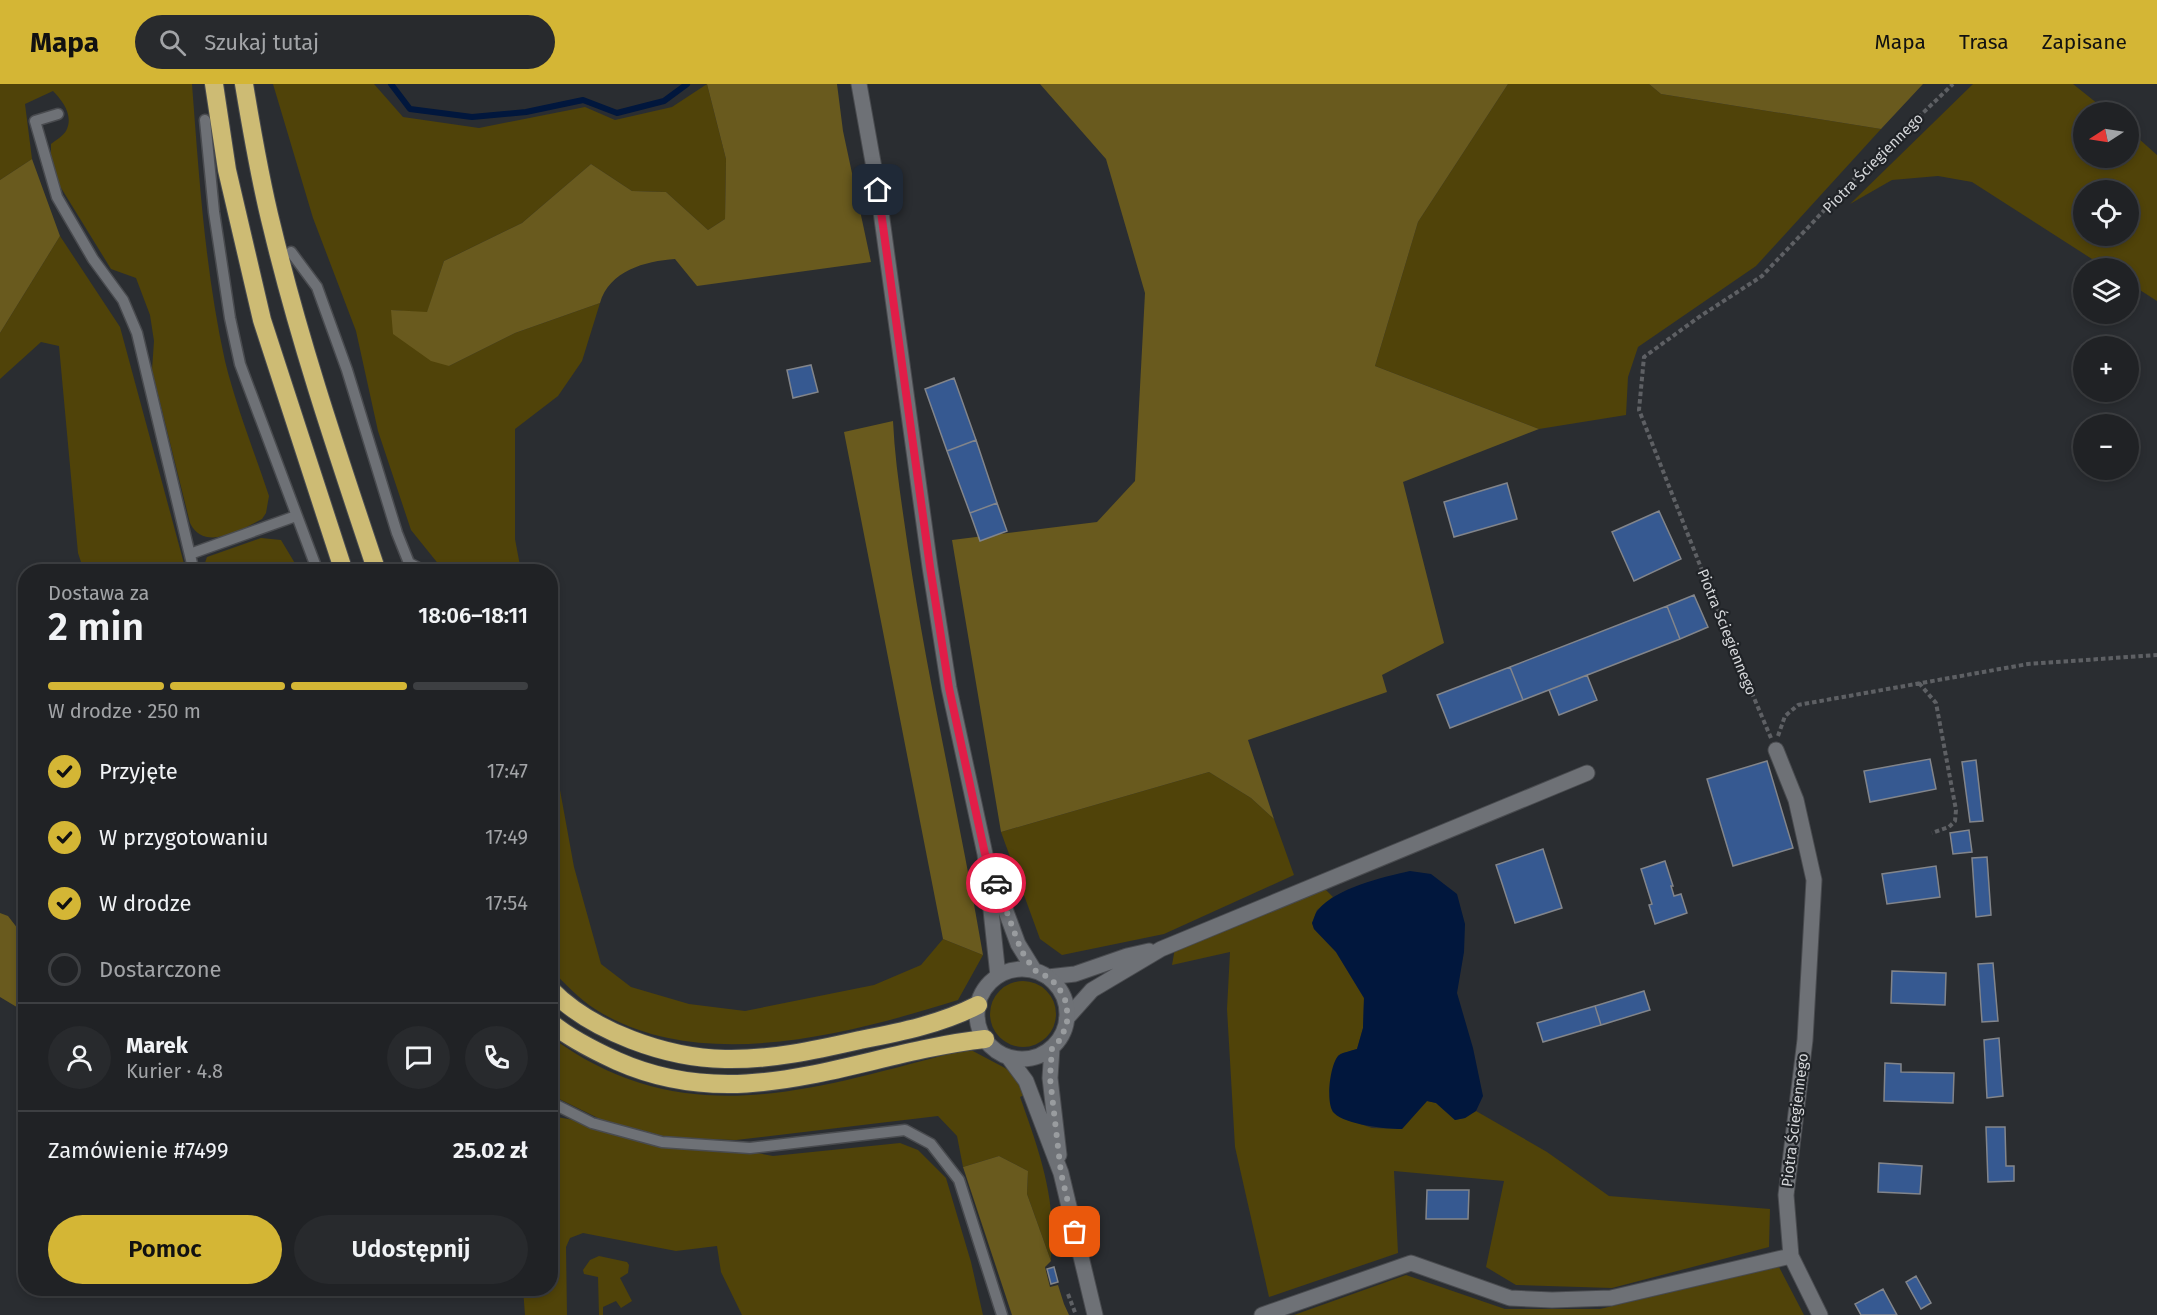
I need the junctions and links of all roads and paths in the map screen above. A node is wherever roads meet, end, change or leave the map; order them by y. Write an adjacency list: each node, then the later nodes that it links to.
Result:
1 (214, 84): 12 (highway)
2 (244, 84): 13 (highway)
3 (859, 84): 20 (street)
4 (1953, 84): 17 (path, Piotra Ściegiennego)
5 (58, 114): 9 (lane)
6 (205, 120): 8 (lane)
7 (291, 252): 14 (lane)
8 (296, 516): 9 (lane); 11 (lane)
9 (190, 554): 10 (lane)
10 (192, 564)
11 (315, 564)
12 (341, 564)
13 (374, 564)
14 (411, 564)
15 (2157, 655): 16 (path)
16 (1918, 682): 17 (path); 19 (path)
17 (1776, 750): 33 (street, Piotra Ściegiennego)
18 (1587, 773): 21 (street)
19 (1932, 833)
20 (985, 854): 22 (street); 23 (street)
21 (1161, 949): 22 (street); 26 (street)
22 (1041, 973): 23 (street); 26 (street)
23 (998, 976): 25 (street)
24 (558, 996): 25 (highway)
25 (978, 1005): 28 (street)
26 (1067, 1018): 29 (street)
27 (558, 1027): 28 (highway)
28 (985, 1039): 30 (street)
29 (1052, 1048): 30 (street); 32 (street)
30 (1010, 1058): 32 (street)
31 (558, 1106): 35 (lane)
32 (1061, 1173): 37 (street)
33 (1791, 1256): 38 (street); 39 (street, Piotra Ściegiennego)
34 (1068, 1294): 36 (path)
35 (1002, 1315)
36 (1076, 1315)
37 (1095, 1315)
38 (1262, 1315)
39 (1820, 1315)

